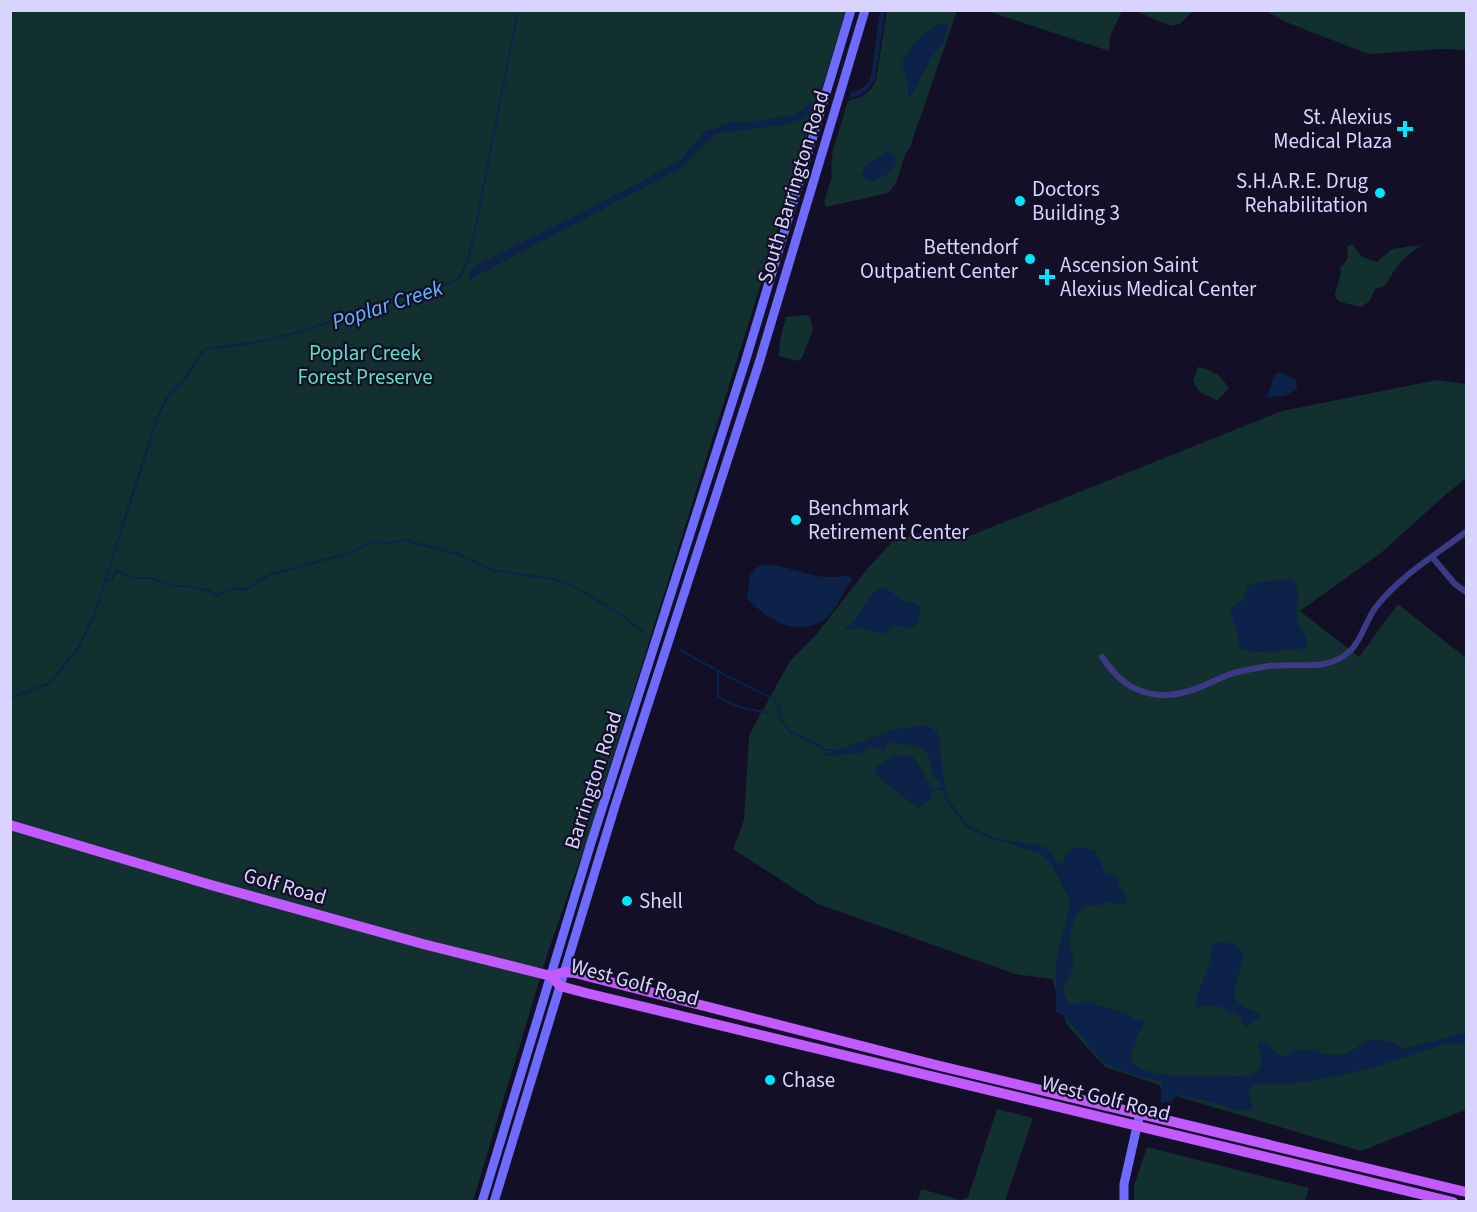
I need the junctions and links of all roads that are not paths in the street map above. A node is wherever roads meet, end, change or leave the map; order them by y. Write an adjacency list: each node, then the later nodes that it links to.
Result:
1 (851, 10): 3 (main road, South Barrington Road)
2 (865, 10): 4 (main road, South Barrington Road)
3 (742, 370): 11 (main road, Barrington Road)
4 (755, 374): 10 (main road, Barrington Road)
5 (1467, 532): 6 (street)
6 (1432, 557): 7 (street); 8 (street)
7 (1467, 592)
8 (1102, 657)
9 (10, 825): 11 (main road, Golf Road)
10 (564, 972): 11 (main road, West Golf Road); 12 (main road, Barrington Road); 13 (main road, West Golf Road)
11 (551, 976): 12 (main road, West Golf Road); 16 (main road, Barrington Road)
12 (560, 986): 14 (main road, West Golf Road); 17 (main road, Barrington Road)
13 (1140, 1113): 14 (main road); 15 (main road, West Golf Road)
14 (1137, 1126): 18 (main road); 19 (main road, West Golf Road)
15 (1467, 1192)
16 (482, 1202)
17 (494, 1202)
18 (1124, 1202)
19 (1453, 1202)

